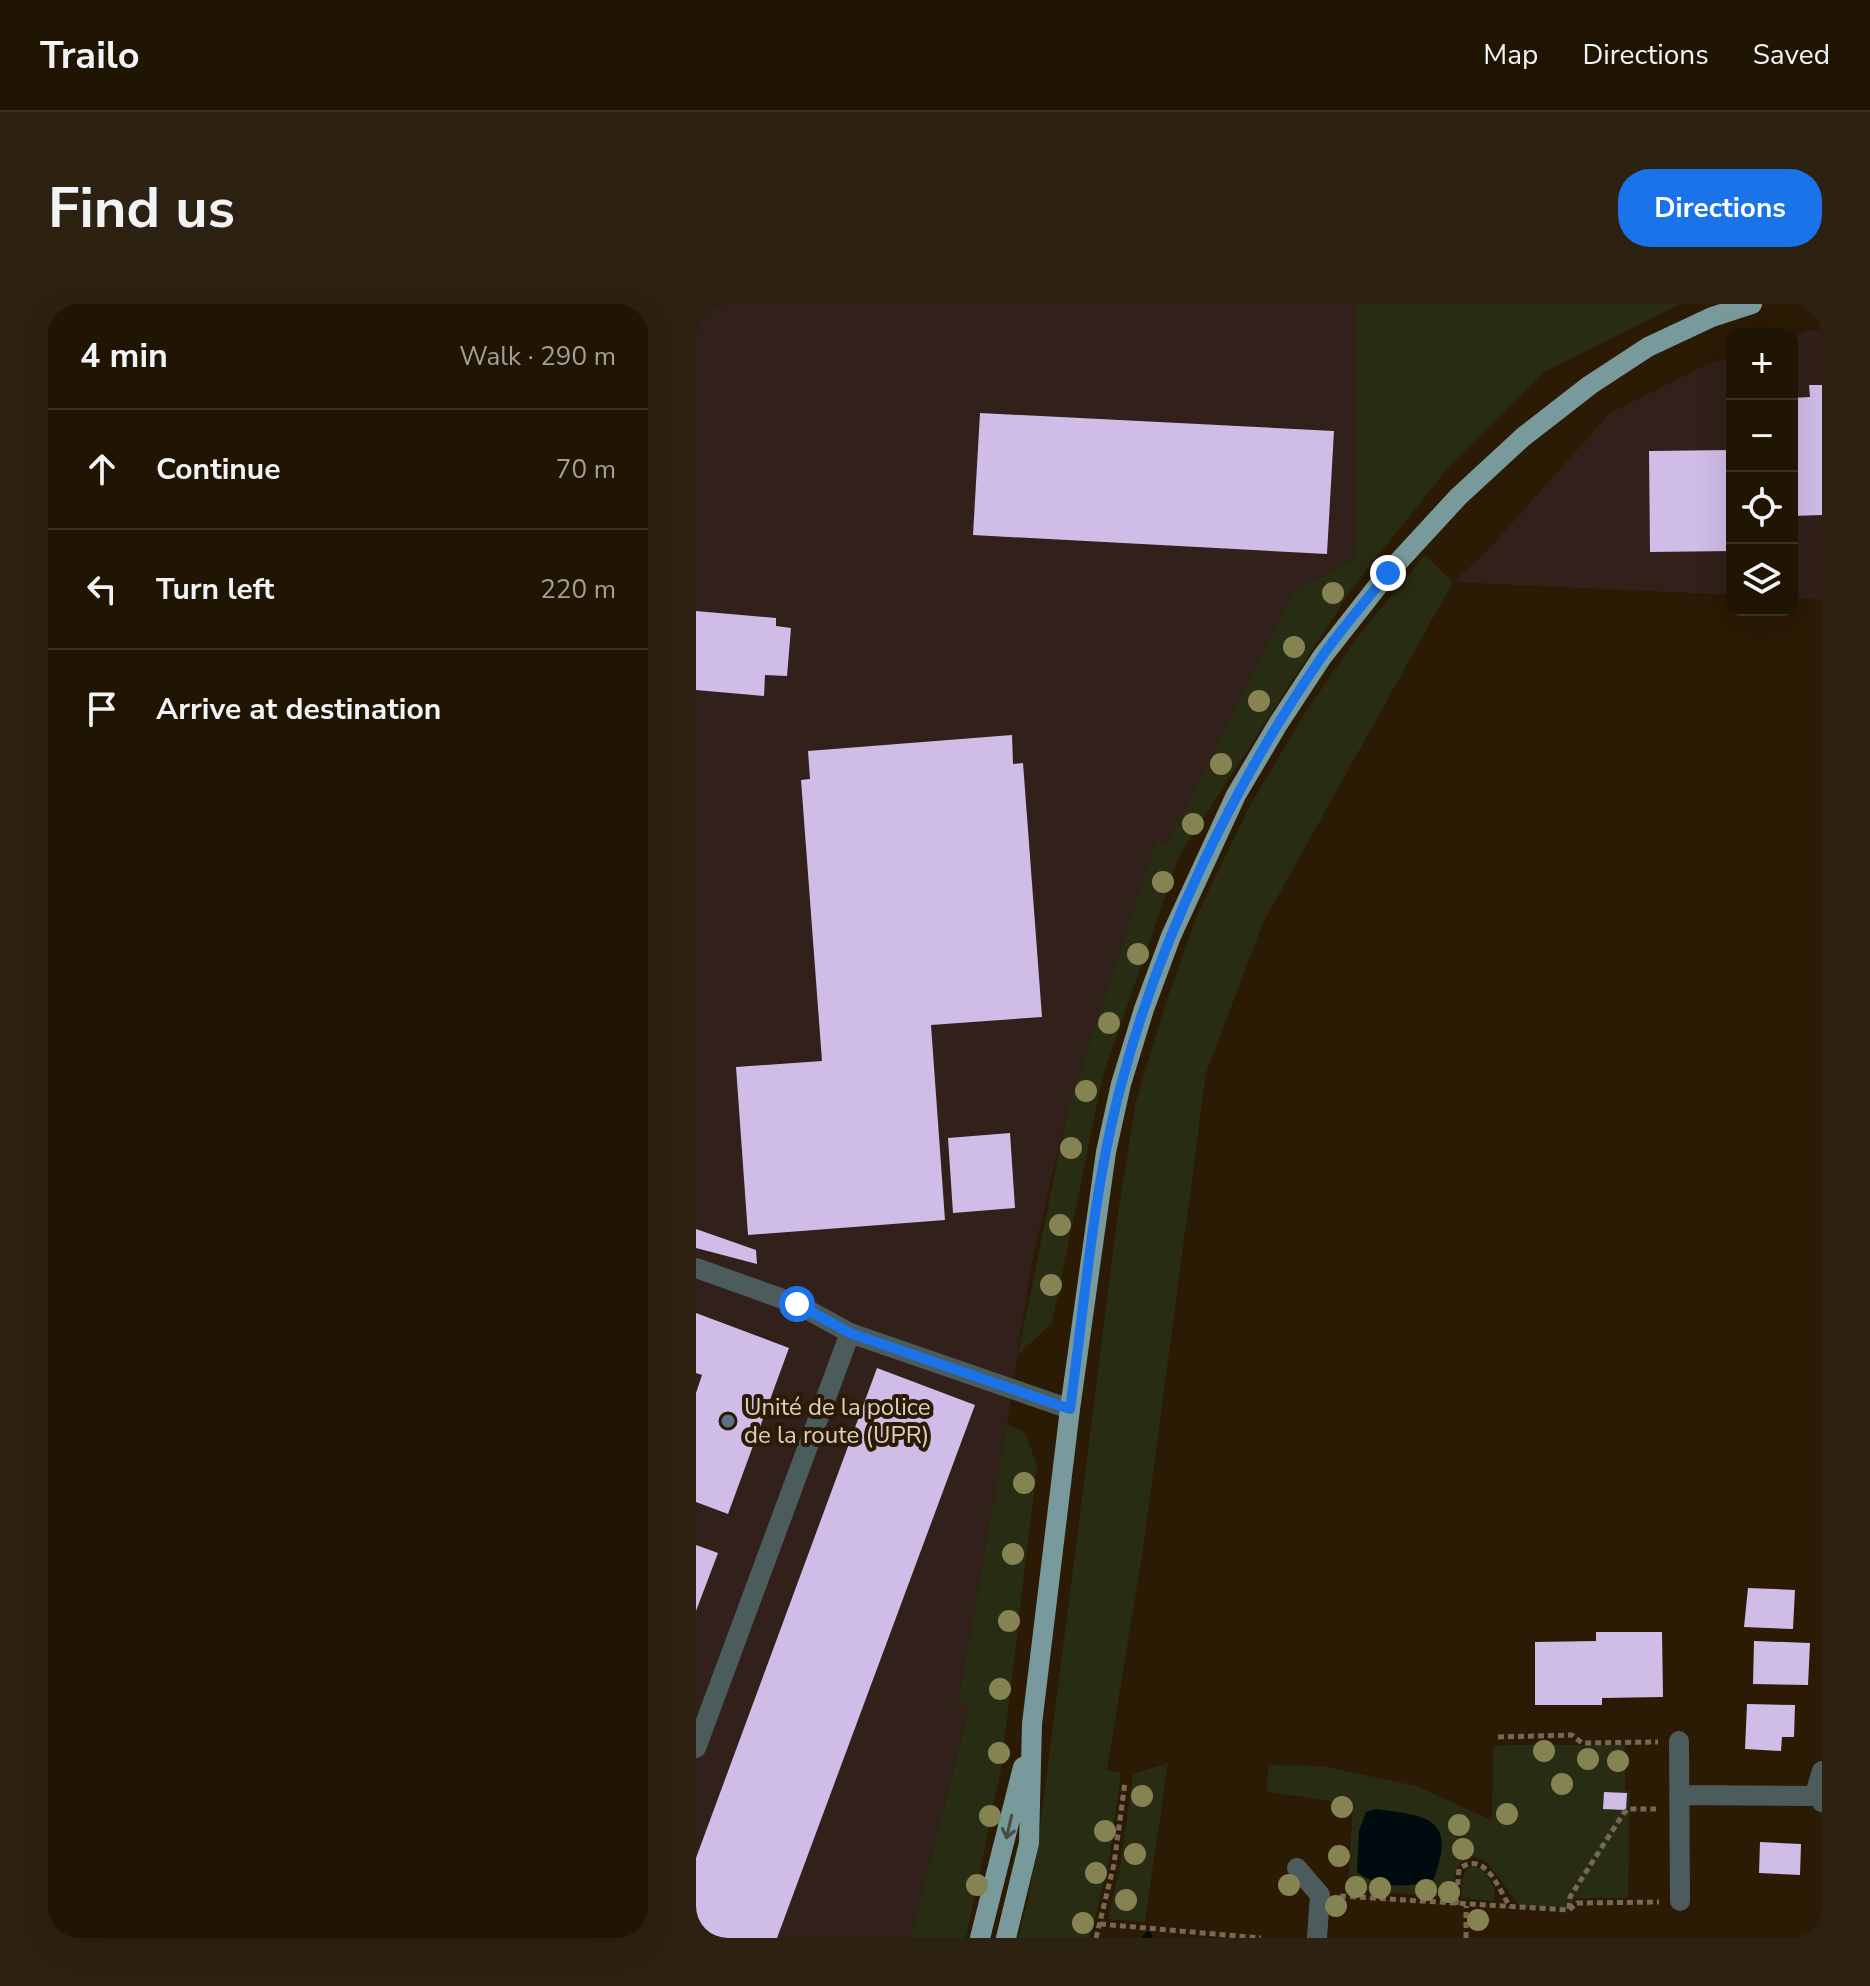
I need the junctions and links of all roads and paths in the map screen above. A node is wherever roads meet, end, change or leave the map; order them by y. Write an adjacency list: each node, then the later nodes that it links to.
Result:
1 (1752, 304): 4 (main road)
2 (696, 1268): 3 (street)
3 (850, 1333): 4 (street); 8 (street)
4 (1070, 1409): 5 (main road)
5 (1032, 1724): 22 (main road, one-way to 22); 23 (main road)
6 (1498, 1737): 7 (path)
7 (1679, 1741): 11 (street)
8 (696, 1748)
9 (1822, 1771): 12 (street)
10 (1125, 1782): 21 (path)
11 (1679, 1795): 12 (street); 16 (street)
12 (1820, 1799)
13 (1654, 1809): 20 (path)
14 (1297, 1868): 15 (street)
15 (1320, 1895): 17 (path); 26 (street)
16 (1680, 1901): 20 (path)
17 (1456, 1905): 18 (path); 19 (path)
18 (1466, 1906): 19 (path); 27 (path)
19 (1510, 1908): 20 (path)
20 (1569, 1910)
21 (1100, 1924): 24 (path); 25 (path)
22 (980, 1938)
23 (1006, 1938)
24 (1096, 1938)
25 (1261, 1938)
26 (1317, 1938)
27 (1466, 1938)

